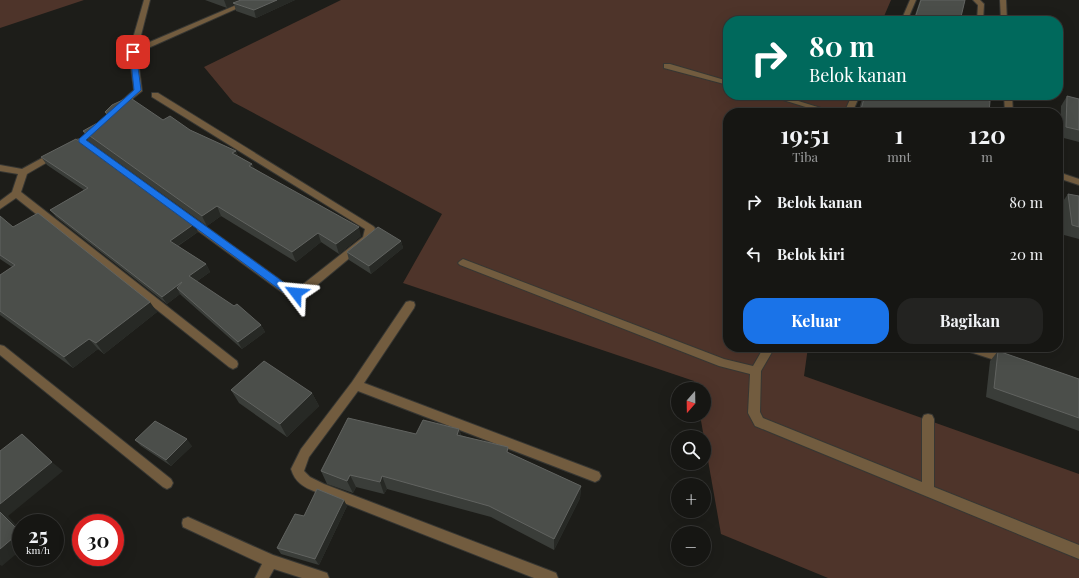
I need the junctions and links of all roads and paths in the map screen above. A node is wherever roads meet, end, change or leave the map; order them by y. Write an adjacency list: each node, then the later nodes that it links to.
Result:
1 (147, 0): 9 (street)
2 (253, 0): 9 (street)
3 (912, 0): 6 (street)
4 (976, 0): 7 (street)
5 (1003, 0): 8 (street)
6 (906, 16)
7 (981, 16)
8 (1004, 16)
9 (133, 52): 15 (street)
10 (667, 66): 11 (street)
11 (723, 82)
12 (155, 95): 16 (street)
13 (788, 100): 14 (street)
14 (816, 108)
15 (115, 111)
16 (81, 140)
17 (62, 151): 19 (street)
18 (0, 168): 19 (street)
19 (23, 172): 22 (street)
20 (1063, 177): 21 (street)
21 (1079, 182)
22 (16, 193): 23 (street); 29 (street)
23 (0, 206)
24 (463, 263): 31 (street)
25 (410, 305): 32 (street)
26 (0, 349): 35 (street)
27 (767, 352): 31 (street)
28 (983, 352): 30 (street)
29 (232, 364)
30 (1020, 364)
31 (756, 371): 36 (street)
32 (356, 385): 34 (street); 42 (street)
33 (928, 419): 36 (street)
34 (595, 476)
35 (167, 483)
36 (928, 491): 38 (street)
37 (188, 523): 39 (street)
38 (1079, 552)
39 (271, 561): 40 (street); 41 (street)
40 (262, 578)
41 (322, 578)
42 (551, 578)

